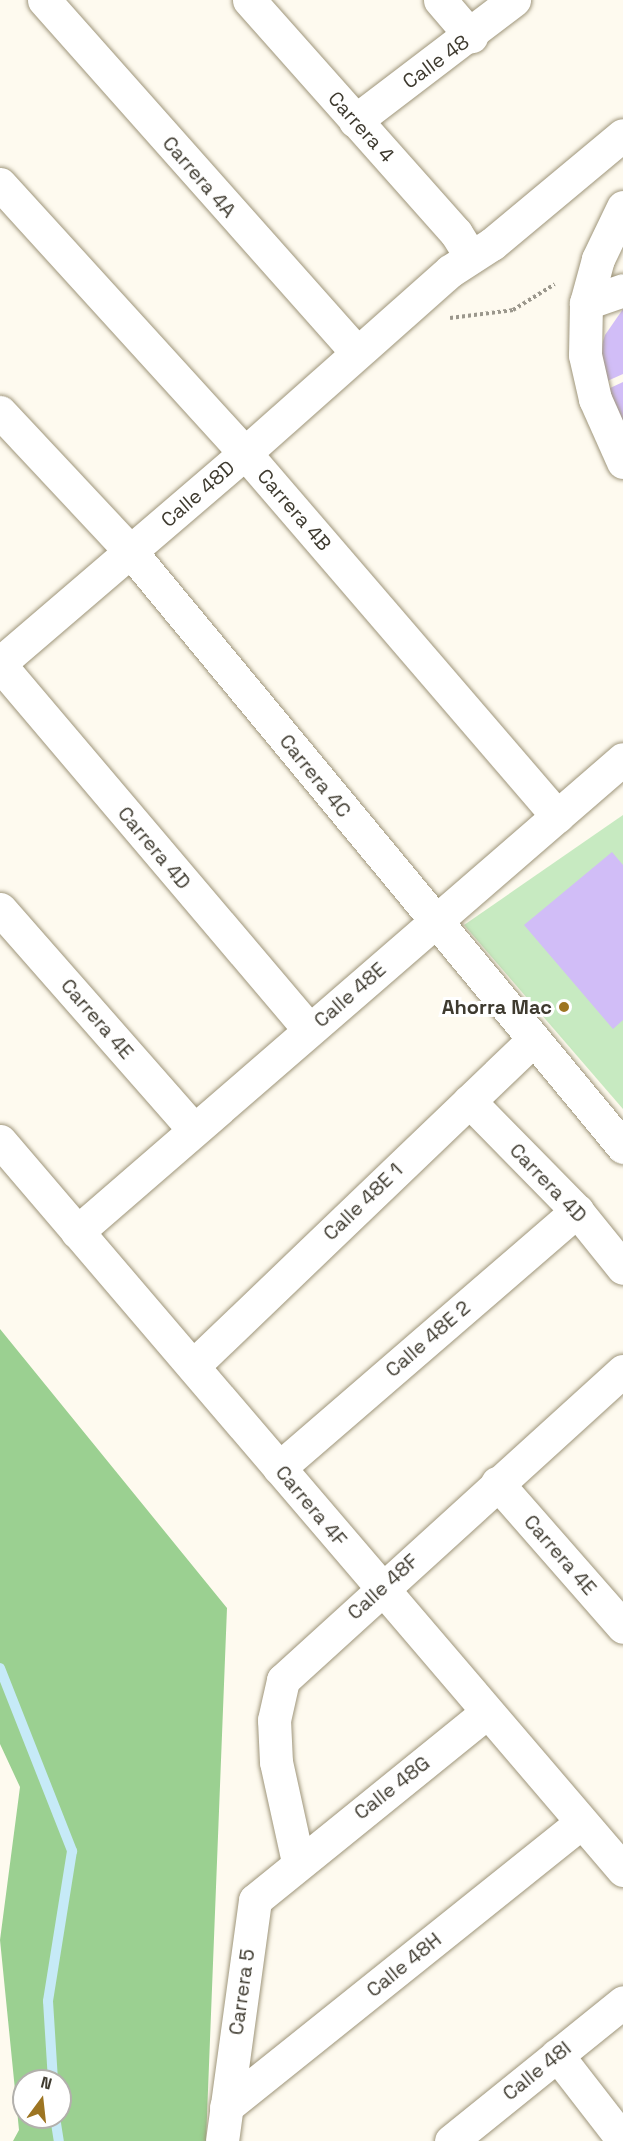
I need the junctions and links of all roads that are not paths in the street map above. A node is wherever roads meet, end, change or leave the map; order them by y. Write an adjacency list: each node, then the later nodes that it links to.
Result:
1 (44, 0): 13 (street, Carrera 4A)
2 (249, 0): 6 (street, Carrera 4)
3 (440, 0): 5 (street)
4 (514, 0): 5 (street, Calle 48)
5 (471, 36): 6 (street, Calle 48)
6 (355, 121): 10 (street, Carrera 4)
7 (623, 135): 10 (street, Calle 48D)
8 (0, 184): 15 (street, Carrera 4B)
9 (623, 207): 12 (street)
10 (470, 255): 13 (street, Calle 48D)
11 (623, 290): 12 (street)
12 (586, 303): 16 (street)
13 (356, 352): 15 (street, Calle 48D)
14 (0, 412): 17 (street, Carrera 4C)
15 (245, 453): 17 (street, Calle 48D); 20 (street, Carrera 4B)
16 (623, 462)
17 (131, 552): 18 (street, Calle 48D); 22 (street, Carrera 4C)
18 (0, 664): 23 (street, Carrera 4D)
19 (623, 759): 20 (street, Calle 48E)
20 (557, 816): 22 (street, Calle 48E)
21 (0, 909): 26 (street, Carrera 4E)
22 (434, 921): 23 (street, Calle 48E); 24 (street, Carrera 4C)
23 (309, 1030): 26 (street, Calle 48E)
24 (534, 1039): 25 (street, Calle 48E 1); 28 (street, Carrera 4C)
25 (469, 1101): 29 (street, Carrera 4D); 32 (street, Calle 48E 1)
26 (193, 1129): 30 (street, Calle 48E)
27 (0, 1141): 30 (street, Carrera 4F)
28 (623, 1147)
29 (577, 1211): 31 (street, Carrera 4D); 34 (street, Calle 48E 2)
30 (77, 1232): 32 (street, Carrera 4F)
31 (623, 1268)
32 (193, 1366): 34 (street, Carrera 4F)
33 (623, 1371): 35 (street, Calle 48F)
34 (279, 1468): 36 (street, Carrera 4F)
35 (497, 1483): 36 (street, Calle 48F); 37 (street, Carrera 4E)
36 (380, 1590): 38 (street, Carrera 4F); 40 (street, Calle 48F)
37 (622, 1626)
38 (486, 1713): 39 (street, Carrera 4F); 40 (street, Calle 48G)
39 (581, 1823): 41 (street, Carrera 4F); 44 (street, Calle 48H)
40 (298, 1862): 44 (street, Carrera 5)
41 (623, 1870)
42 (623, 2001): 43 (street, Calle 48I)
43 (557, 2055): 45 (street); 47 (street, Calle 48I)
44 (226, 2107): 46 (street, Carrera 5)
45 (623, 2140)
46 (222, 2141)
47 (451, 2141)

